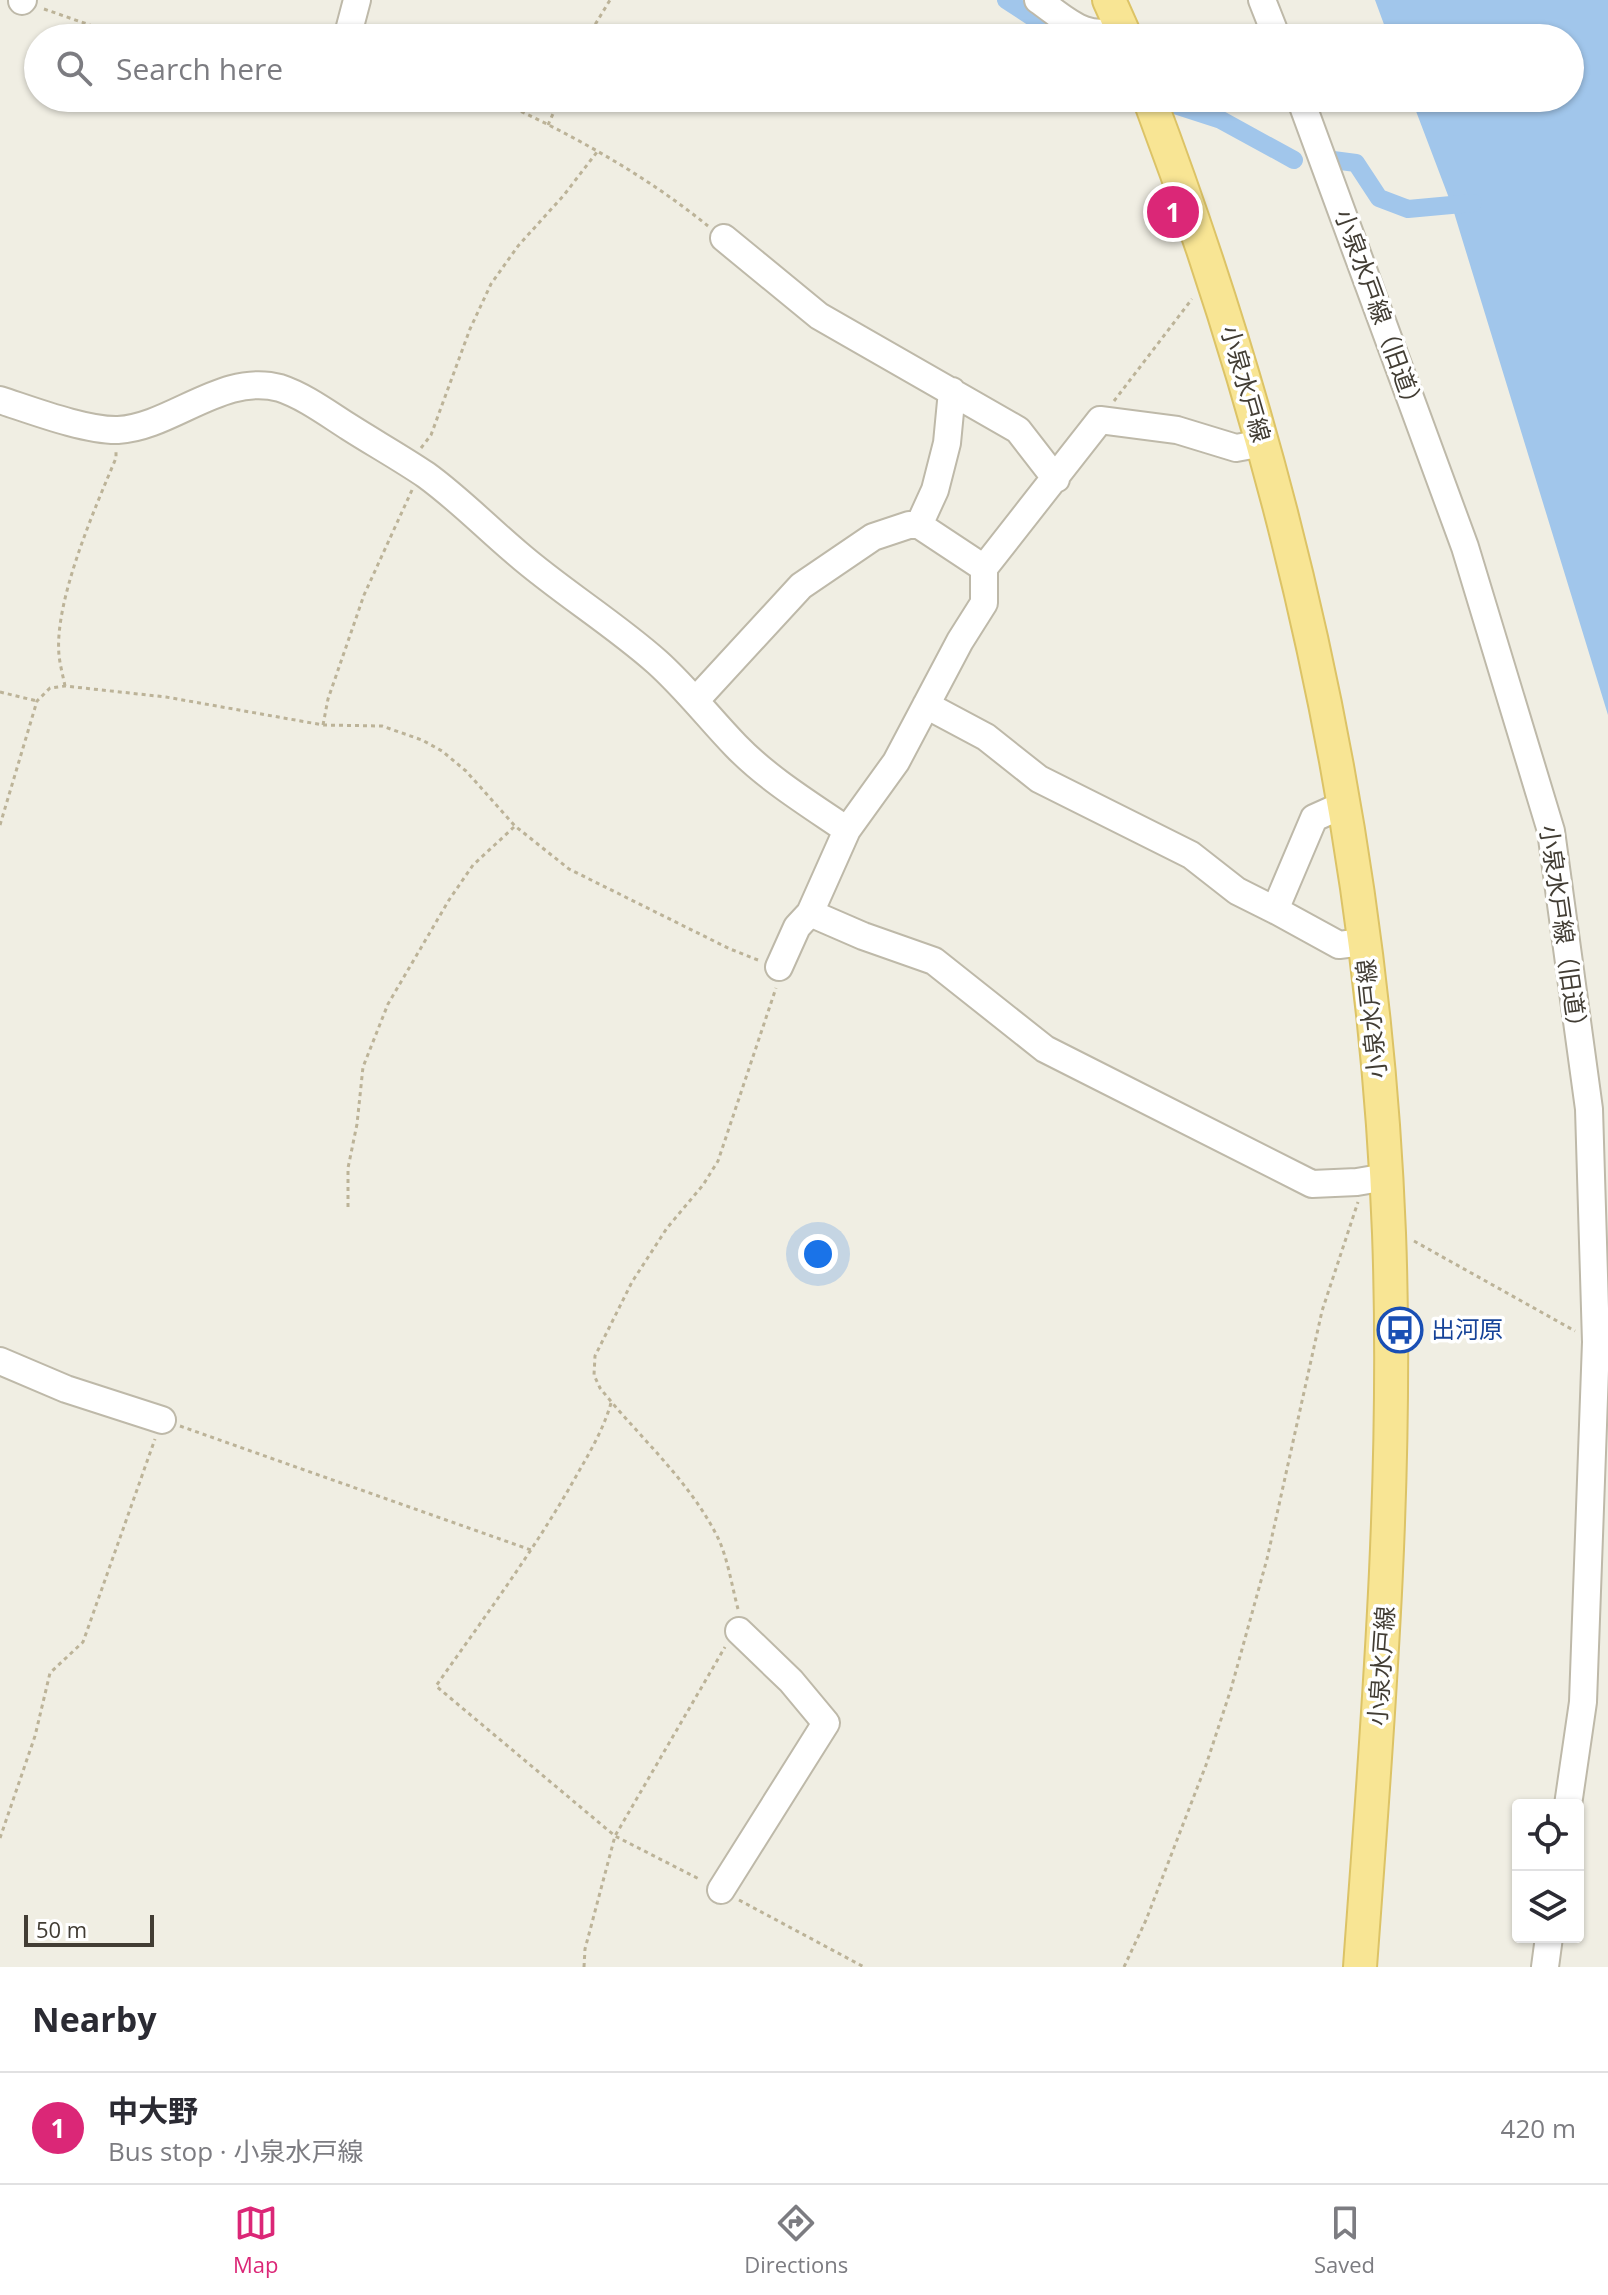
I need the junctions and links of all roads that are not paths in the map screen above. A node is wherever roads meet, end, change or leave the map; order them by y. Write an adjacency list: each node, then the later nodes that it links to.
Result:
1 (357, 0): 4 (street)
2 (1038, 0): 5 (street)
3 (1262, 0): 6 (street)
4 (351, 24)
5 (1074, 24)
6 (1271, 24)
7 (1154, 112): 12 (main road, 小泉水戸線)
8 (1305, 112): 28 (street, 小泉水戸線（旧道）)
9 (724, 238): 10 (street)
10 (952, 391): 13 (street); 14 (street)
11 (0, 400): 16 (street)
12 (1263, 443): 13 (street); 18 (main road, 小泉水戸線)
13 (1056, 479): 15 (street)
14 (919, 525): 15 (street); 16 (street)
15 (984, 568): 17 (street)
16 (696, 700): 19 (street)
17 (926, 705): 19 (street); 20 (street)
18 (1343, 805): 20 (street); 22 (main road, 小泉水戸線)
19 (847, 830): 21 (street)
20 (1275, 910): 22 (street)
21 (810, 913): 23 (street); 24 (street)
22 (1363, 942): 24 (main road, 小泉水戸線)
23 (779, 967)
24 (1371, 1180): 31 (main road, 小泉水戸線)
25 (0, 1361): 26 (street)
26 (162, 1420)
27 (739, 1631): 29 (street)
28 (1569, 1799)
29 (721, 1890)
30 (1548, 1943): 32 (street)
31 (1360, 1967)
32 (1545, 1967)

